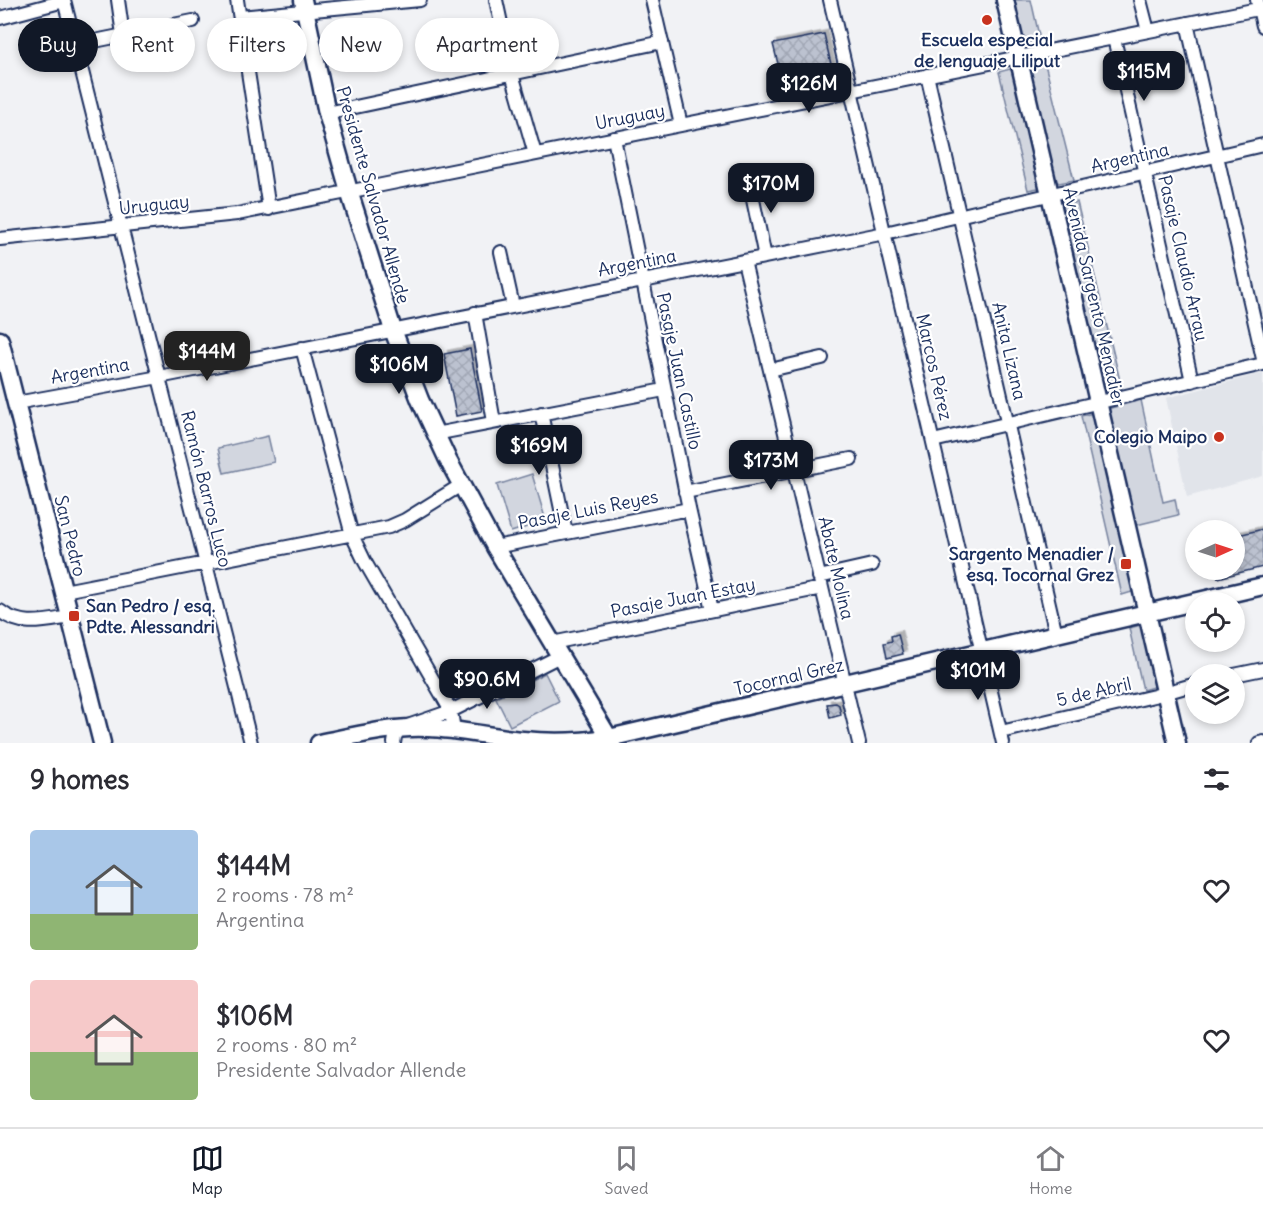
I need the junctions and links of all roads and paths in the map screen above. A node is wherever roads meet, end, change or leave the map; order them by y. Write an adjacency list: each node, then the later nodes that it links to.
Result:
1 (118, 0): 15 (street)
2 (237, 0): 12 (street)
3 (420, 0): 10 (street)
4 (496, 0): 23 (street)
5 (652, 0): 20 (street)
6 (830, 0): 25 (street, Marcos Pérez)
7 (1005, 0): 21 (main road, Avenida Sargento Menadier)
8 (1140, 0): 18 (street)
9 (64, 1): 13 (street); 14 (street, Ramón Barros Luco)
10 (304, 5): 12 (street); 26 (main road, Presidente Salvador Allende)
11 (1260, 6): 16 (street, Uruguay); 17 (street)
12 (240, 17): 36 (street)
13 (0, 18)
14 (68, 18)
15 (121, 18)
16 (1187, 23): 18 (street, Uruguay); 31 (street)
17 (1263, 26)
18 (1148, 31): 19 (street, Uruguay)
19 (1114, 38): 21 (street, Uruguay); 32 (street, Pasaje Claudio Arrau)
20 (662, 42): 23 (street); 27 (street)
21 (1018, 57): 24 (street, Uruguay); 35 (main road, Avenida Sargento Menadier)
22 (82, 72): 38 (street, Ramón Barros Luco)
23 (512, 74): 26 (street); 30 (street)
24 (927, 75): 25 (street, Uruguay); 37 (street, Anita Lizana)
25 (851, 91): 27 (street, Uruguay); 39 (street, Marcos Pérez)
26 (327, 113): 34 (main road, Presidente Salvador Allende)
27 (681, 125): 28 (street, Uruguay)
28 (614, 138): 30 (street, Uruguay); 44 (street, Pasaje Juan Castillo)
29 (1263, 145): 31 (street, Argentina)
30 (535, 154): 34 (street, Uruguay)
31 (1217, 156): 32 (street, Argentina); 51 (street)
32 (1145, 173): 35 (street, Argentina); 55 (street, Pasaje Claudio Arrau)
33 (751, 190): 42 (street)
34 (349, 191): 36 (street, Uruguay); 47 (main road, Presidente Salvador Allende)
35 (1050, 195): 37 (street, Argentina); 57 (main road, Avenida Sargento Menadier)
36 (269, 209): 38 (street, Uruguay)
37 (959, 216): 39 (street, Argentina); 61 (street, Anita Lizana)
38 (121, 227): 40 (street, Uruguay); 54 (street, Ramón Barros Luco)
39 (885, 233): 42 (street, Argentina); 63 (street, Marcos Pérez)
40 (0, 238)
41 (501, 252): 45 (street)
42 (765, 257): 43 (street, Argentina)
43 (744, 261): 44 (street, Argentina); 53 (street, Abate Molina)
44 (642, 281): 45 (street, Argentina); 56 (street, Pasaje Juan Castillo)
45 (513, 306): 46 (street, Argentina)
46 (475, 314): 47 (street, Argentina); 60 (street)
47 (393, 330): 49 (street, Argentina); 62 (main road, Presidente Salvador Allende)
48 (0, 340): 58 (main road, San Pedro)
49 (302, 348): 54 (street, Argentina); 70 (street)
50 (822, 358): 53 (street)
51 (1263, 359)
52 (1263, 364): 55 (street)
53 (770, 370): 65 (street, Abate Molina)
54 (159, 376): 58 (street, Argentina); 72 (street, Ramón Barros Luco)
55 (1192, 381): 57 (street)
56 (664, 390): 59 (street); 67 (street, Pasaje Juan Castillo)
57 (1099, 402): 61 (street); 79 (main road, Avenida Sargento Menadier)
58 (16, 403): 76 (main road, San Pedro)
59 (541, 413): 60 (street); 69 (street)
60 (494, 422): 62 (street)
61 (1007, 423): 63 (street); 81 (street, Anita Lizana)
62 (435, 434): 66 (main road, Presidente Salvador Allende)
63 (933, 441): 83 (street, Marcos Pérez)
64 (851, 459): 65 (street)
65 (794, 471): 67 (street); 74 (street, Abate Molina)
66 (461, 485): 70 (street); 71 (main road, Presidente Salvador Allende)
67 (685, 492): 68 (street, Pasaje Juan Castillo)
68 (689, 508): 69 (street, Pasaje Luis Reyes); 77 (street, Pasaje Juan Castillo)
69 (566, 533): 71 (street, Pasaje Luis Reyes)
70 (352, 535): 72 (street); 89 (street)
71 (495, 547): 82 (main road, Presidente Salvador Allende)
72 (206, 564): 76 (street); 95 (street, Ramón Barros Luco)
73 (872, 565): 74 (street, Pasaje Juan Estay)
74 (821, 583): 77 (street, Pasaje Juan Estay); 86 (street, Abate Molina)
75 (1263, 586): 79 (main road, Tocornal Grez)
76 (64, 591): 80 (main road, San Pedro)
77 (712, 610): 82 (street, Pasaje Juan Estay)
78 (0, 611): 80 (street)
79 (1147, 612): 81 (main road, Tocornal Grez); 88 (main road, Avenida Sargento Menadier)
80 (70, 617): 94 (main road, San Pedro)
81 (1056, 634): 83 (main road, Tocornal Grez)
82 (556, 649): 89 (street, Pasaje Juan Estay); 93 (main road, Presidente Salvador Allende)
83 (982, 652): 86 (main road, Tocornal Grez); 92 (street, Marcos Pérez)
84 (1263, 669): 85 (street)
85 (1245, 673)
86 (845, 684): 93 (main road, Tocornal Grez); 97 (street, Abate Molina)
87 (1185, 687): 88 (street, 5 de Abril)
88 (1166, 692): 92 (street, 5 de Abril); 98 (main road, Avenida Sargento Menadier)
89 (451, 711): 90 (street); 91 (street, Pasaje Juan Estay)
90 (454, 731): 91 (main road, Tocornal Grez); 93 (main road, Tocornal Grez)
91 (397, 736): 96 (main road, Tocornal Grez)
92 (1002, 738)
93 (611, 740)
94 (102, 743)
95 (251, 743)
96 (319, 743)
97 (859, 743)
98 (1177, 743)

